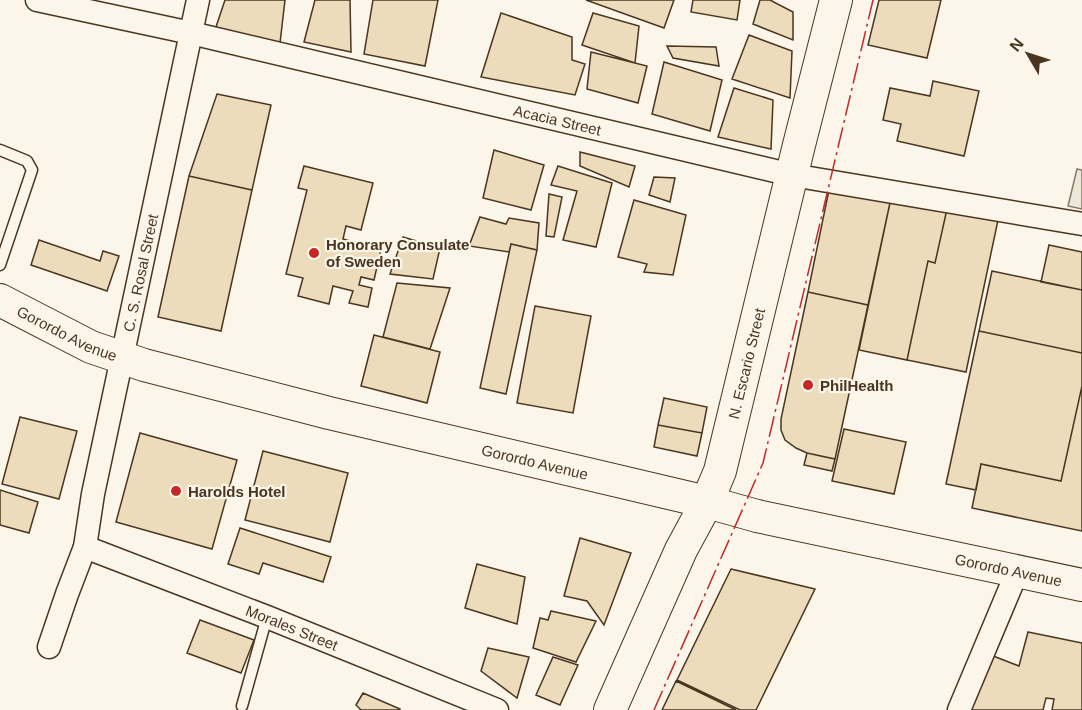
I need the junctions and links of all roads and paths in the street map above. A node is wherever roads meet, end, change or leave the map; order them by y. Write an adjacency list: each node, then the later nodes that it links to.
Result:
1 (37, 0): 4 (street, Acacia Street)
2 (198, 0): 4 (street, C. S. Rosal Street)
3 (836, 0): 6 (main road, N. Escario Street)
4 (191, 33): 6 (street, Acacia Street); 10 (street, C. S. Rosal Street)
5 (0, 150): 8 (lane)
6 (792, 174): 7 (street, Acacia Street); 11 (main road, N. Escario Street)
7 (1082, 224)
8 (0, 265)
9 (0, 300): 10 (main road, Gorordo Avenue)
10 (122, 358): 11 (main road, Gorordo Avenue); 12 (street, C. S. Rosal Street)
11 (707, 502): 13 (main road, Gorordo Avenue); 19 (main road, N. Escario Street)
12 (85, 547): 15 (street, Morales Street); 16 (street, C. S. Rosal Street)
13 (1017, 572): 14 (main road, Gorordo Avenue); 20 (street)
14 (1082, 585)
15 (267, 617): 17 (lane); 18 (street, Morales Street)
16 (49, 647)
17 (242, 706)
18 (497, 710)
19 (610, 710)
20 (959, 710)

